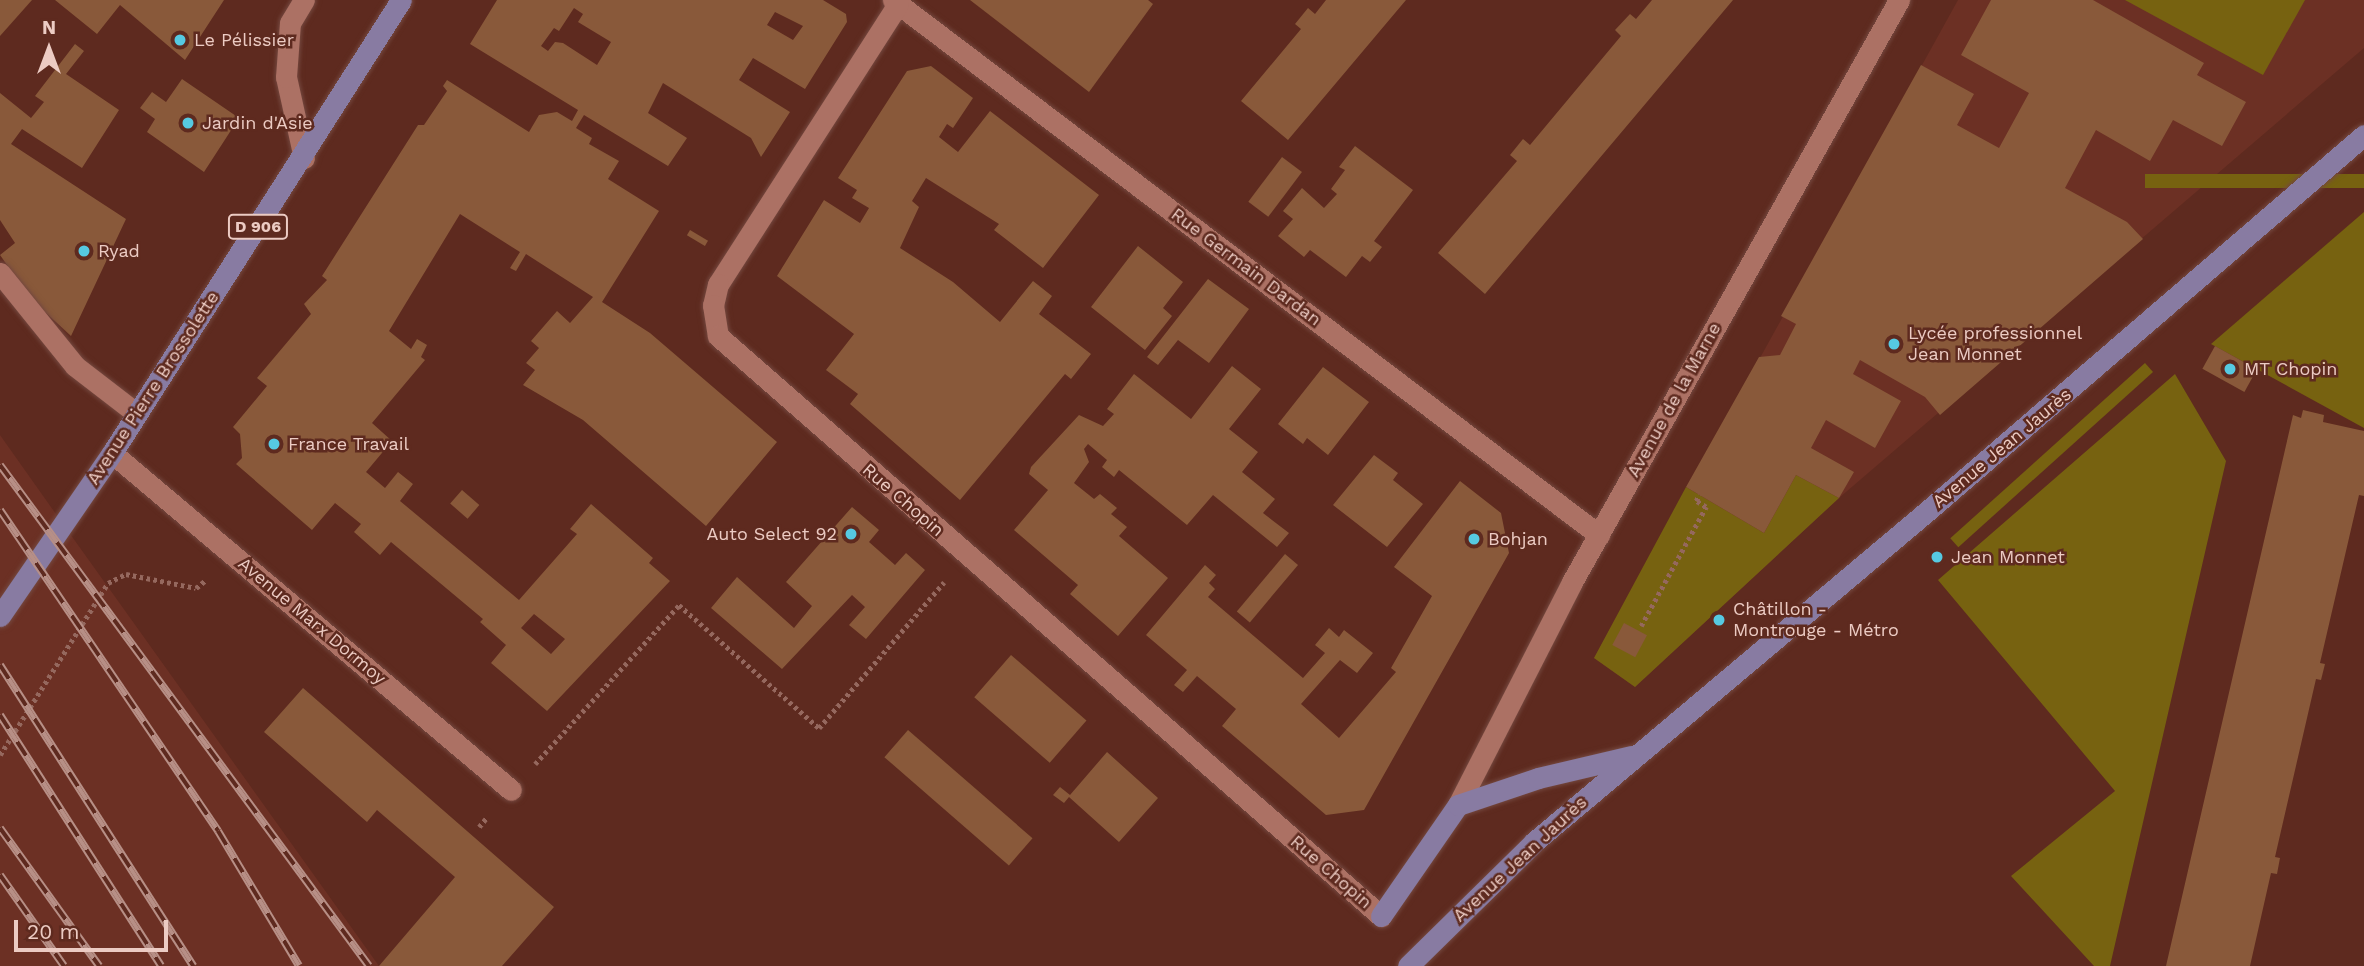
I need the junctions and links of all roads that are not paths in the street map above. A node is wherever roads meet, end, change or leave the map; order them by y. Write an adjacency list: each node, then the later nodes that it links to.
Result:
1 (304, 0): 6 (street)
2 (401, 0): 6 (main road, Avenue Pierre Brossolette / D 906)
3 (1899, 0): 10 (street, Avenue de la Marne)
4 (896, 2): 10 (street, Rue Germain Dardan); 15 (street, Rue Chopin)
5 (2364, 135): 12 (main road, Avenue Jean Jaurès)
6 (304, 158): 8 (main road, Avenue Pierre Brossolette / D 906)
7 (0, 273): 8 (street)
8 (136, 413): 9 (main road, Avenue Pierre Brossolette / D 906)
9 (112, 453): 11 (main road, Avenue Pierre Brossolette / D 906); 13 (street, Avenue Marx Dormoy)
10 (1599, 535): 14 (street, Avenue de la Marne)
11 (0, 616)
12 (1636, 755): 14 (main road, Avenue Jean Jaurès); 16 (main road, Avenue Jean Jaurès)
13 (511, 790)
14 (1458, 805): 15 (main road)
15 (1381, 916)
16 (1408, 966)

